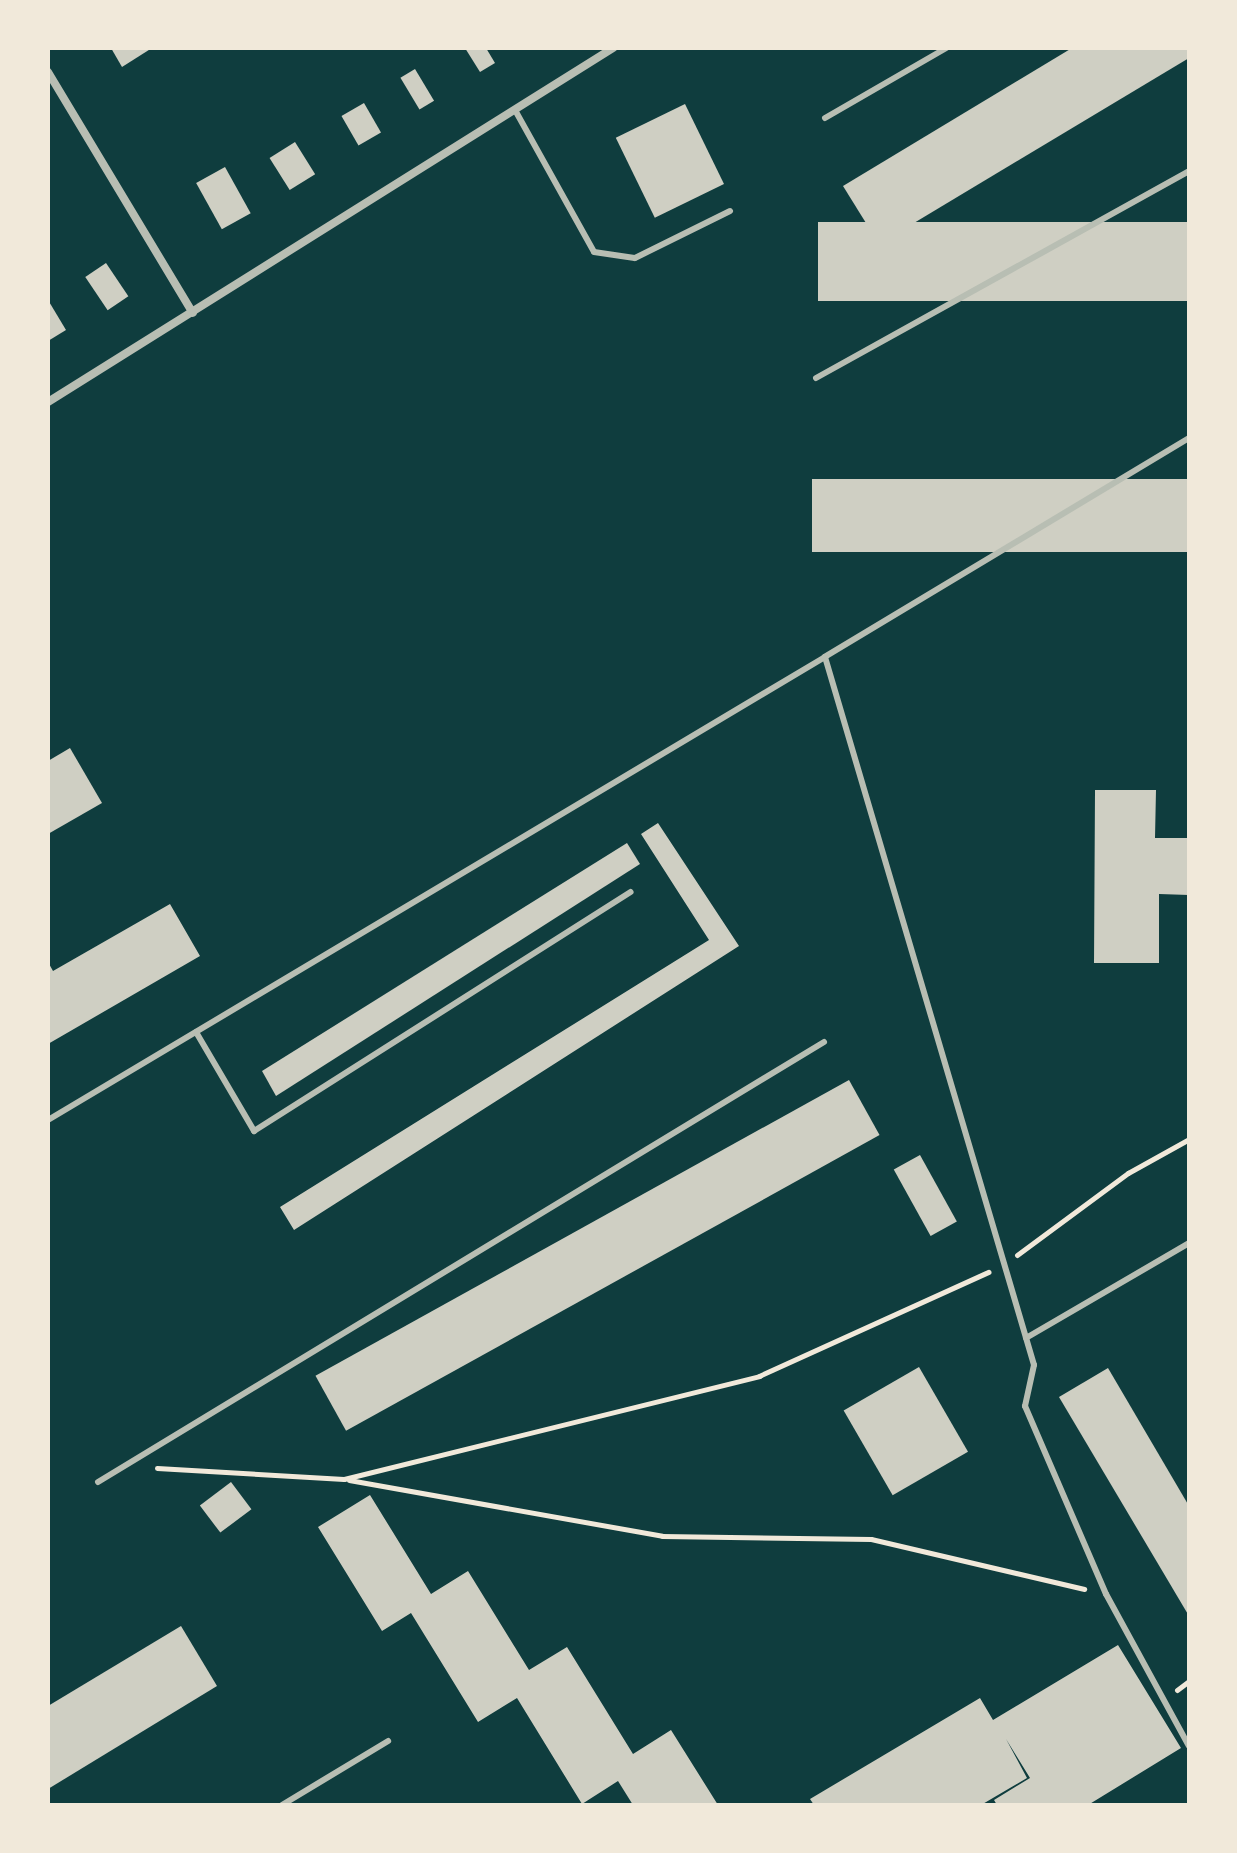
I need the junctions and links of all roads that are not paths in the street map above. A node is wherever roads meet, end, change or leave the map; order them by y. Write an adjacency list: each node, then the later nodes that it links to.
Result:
1 (613, 48): 4 (street)
2 (946, 48): 5 (lane)
3 (48, 72): 8 (street)
4 (515, 110): 7 (lane); 8 (street)
5 (825, 118)
6 (1189, 171): 9 (lane)
7 (730, 211)
8 (193, 313): 10 (street)
9 (816, 378)
10 (48, 402)
11 (1189, 438): 12 (lane)
12 (825, 657): 14 (lane); 18 (lane)
13 (631, 892): 14 (lane)
14 (196, 1032): 16 (lane)
15 (824, 1042): 19 (lane)
16 (48, 1120)
17 (1189, 1243): 18 (lane)
18 (1026, 1338): 21 (lane)
19 (98, 1482)
20 (388, 1741): 22 (lane)
21 (1189, 1746)
22 (282, 1805)

